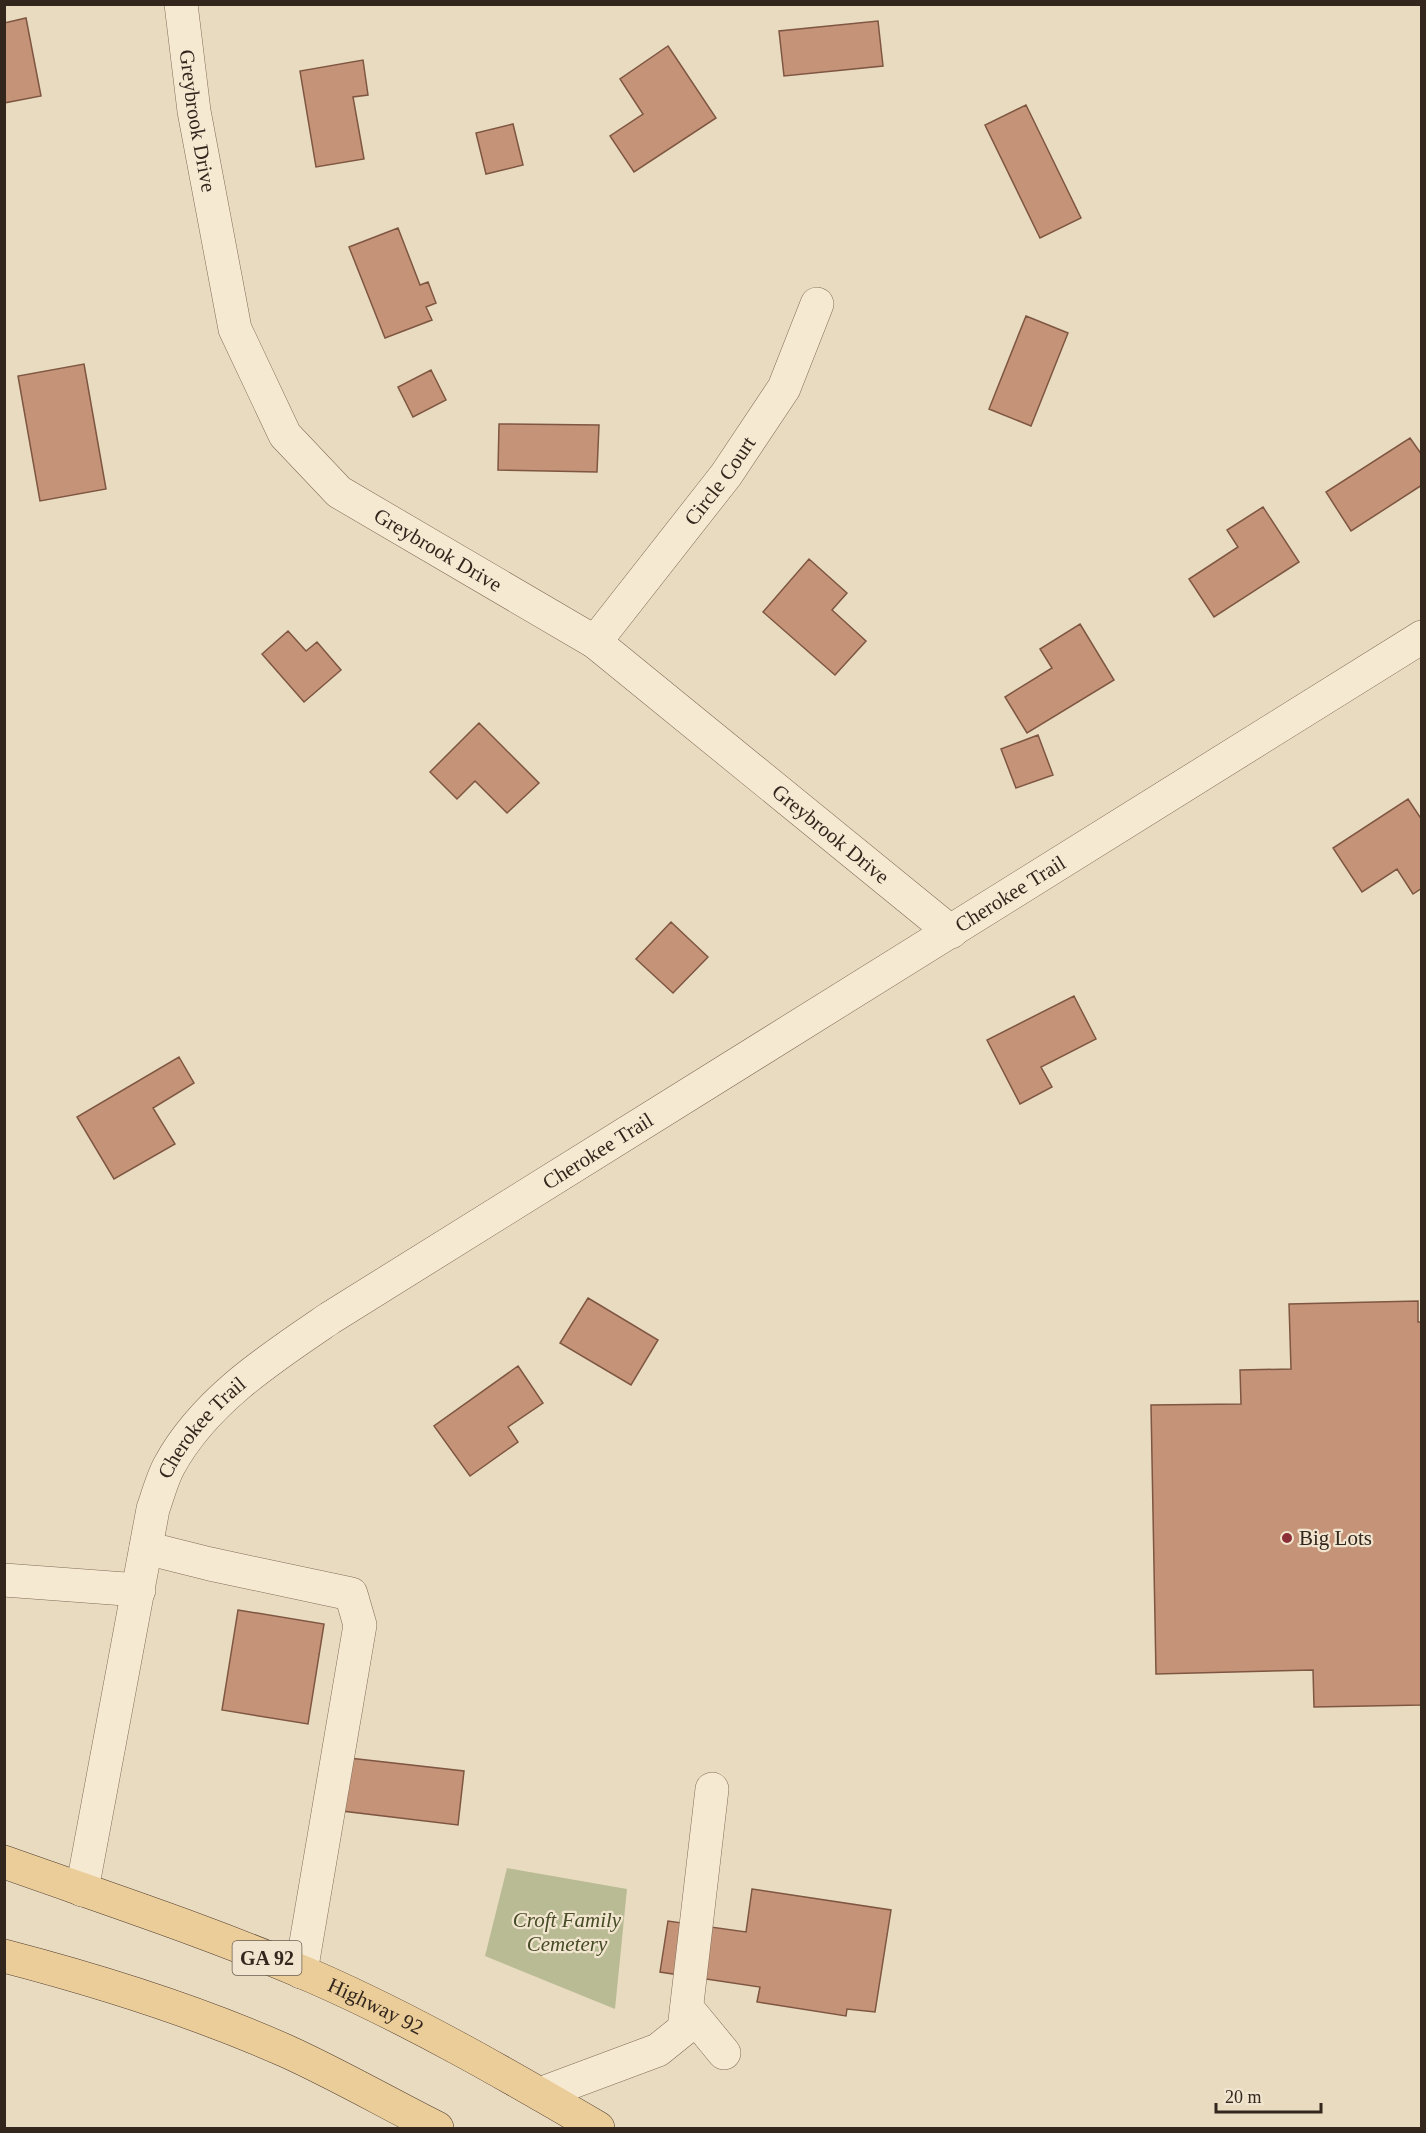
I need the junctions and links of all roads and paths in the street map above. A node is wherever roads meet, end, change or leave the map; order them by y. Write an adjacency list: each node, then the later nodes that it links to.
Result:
1 (182, 4): 4 (street, Greybrook Drive)
2 (817, 304): 4 (street, Circle Court)
3 (1422, 637): 5 (street, Cherokee Trail)
4 (595, 642): 5 (street, Greybrook Drive)
5 (951, 932): 6 (street, Cherokee Trail)
6 (146, 1548): 8 (street, Cherokee Trail); 13 (street)
7 (4, 1580): 8 (street)
8 (139, 1590): 11 (street, Cherokee Trail)
9 (712, 1789): 14 (street)
10 (4, 1862): 11 (main road, Highway 92 / GA 92)
11 (82, 1890): 13 (main road, Highway 92 / GA 92)
12 (4, 1956): 17 (main road)
13 (301, 1972): 16 (main road, Highway 92 / GA 92)
14 (687, 2008): 15 (street); 16 (street)
15 (724, 2053)
16 (540, 2094): 18 (main road, Highway 92 / GA 92)
17 (437, 2128)
18 (598, 2128)

